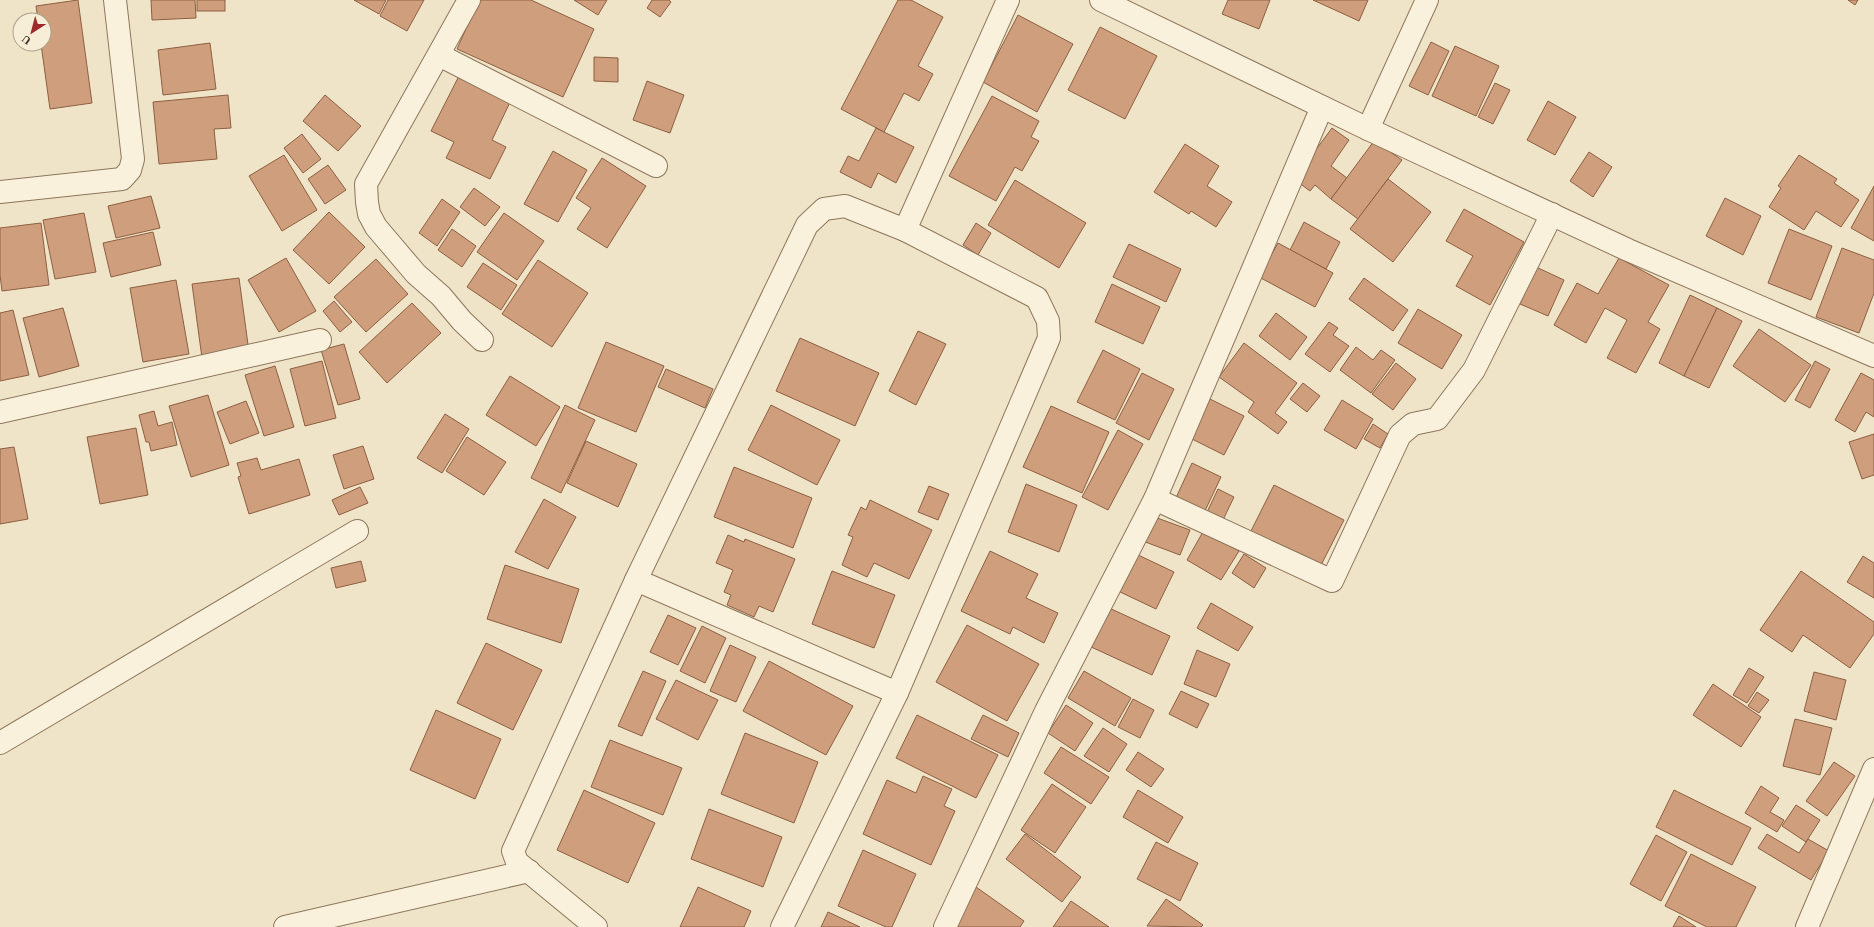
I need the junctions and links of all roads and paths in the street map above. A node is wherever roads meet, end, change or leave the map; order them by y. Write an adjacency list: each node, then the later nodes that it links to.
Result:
1 (115, 0): 10 (street)
2 (469, 0): 6 (street)
3 (1008, 0): 12 (street)
4 (1100, 0): 7 (street)
5 (1427, 0): 8 (street)
6 (439, 55): 9 (street); 14 (street)
7 (1322, 107): 8 (street); 17 (street)
8 (1368, 129): 11 (street)
9 (656, 166)
10 (0, 192)
11 (1552, 214): 15 (street); 17 (street)
12 (905, 230): 19 (street); 20 (street)
13 (320, 340): 16 (street)
14 (482, 340)
15 (1874, 356)
16 (0, 412)
17 (1155, 499): 27 (street)
18 (357, 531): 21 (street)
19 (636, 580): 20 (street); 23 (street)
20 (897, 693): 26 (street)
21 (0, 743)
22 (1874, 769): 28 (street)
23 (529, 872): 24 (street); 25 (street)
24 (285, 927)
25 (596, 927)
26 (782, 927)
27 (945, 927)
28 (1807, 927)

